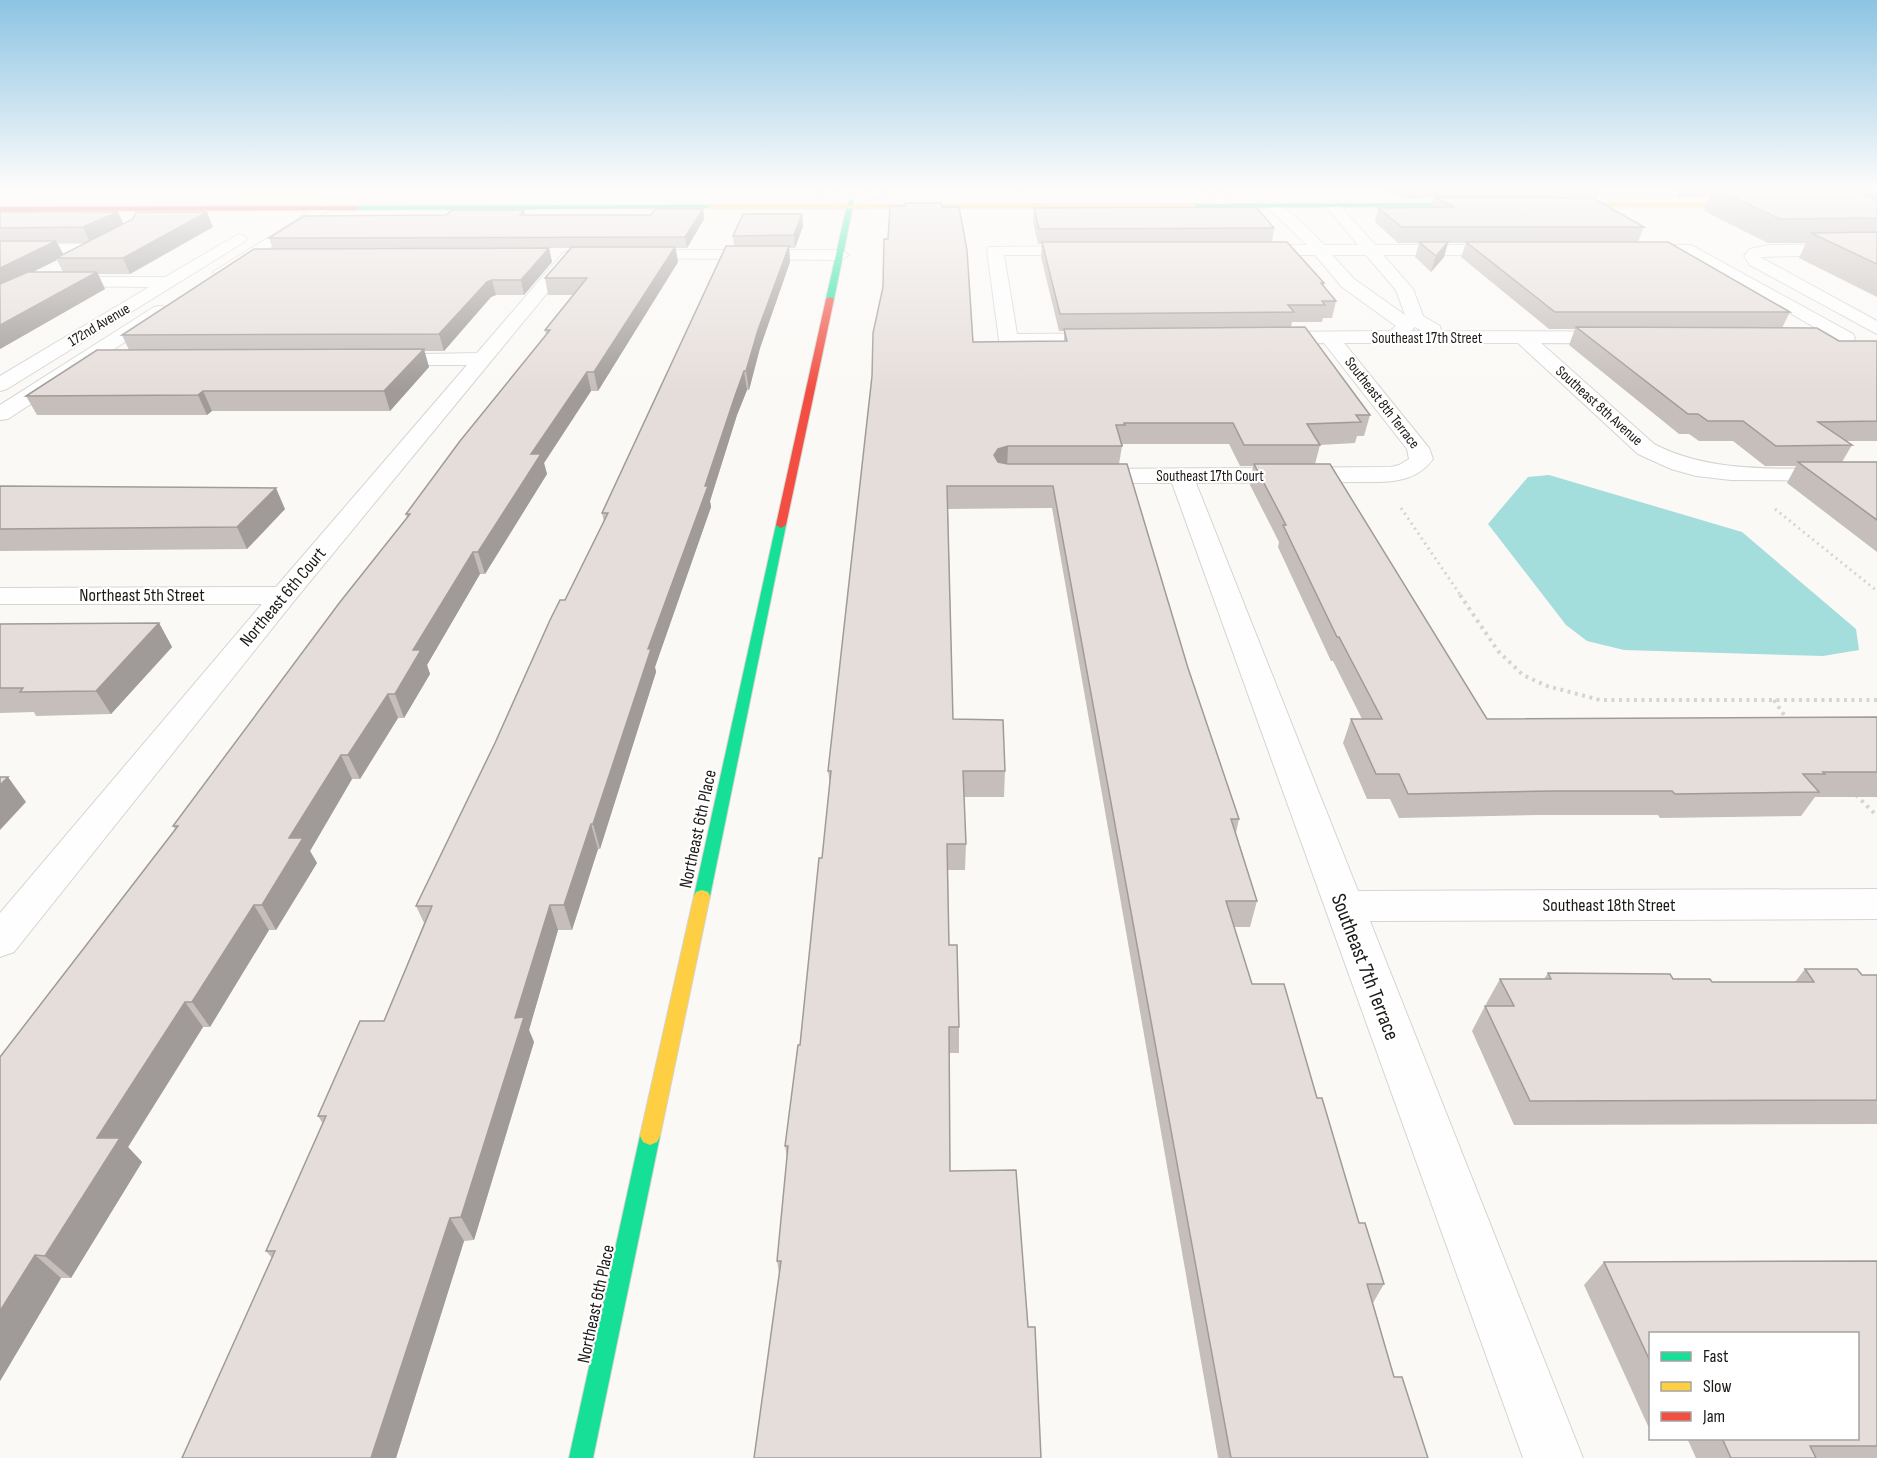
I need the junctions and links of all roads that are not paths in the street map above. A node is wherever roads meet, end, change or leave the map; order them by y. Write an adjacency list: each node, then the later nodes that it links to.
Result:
1 (85, 255): 12 (street)
2 (214, 255): 12 (street, 172nd Avenue)
3 (841, 255): 36 (street, Northeast 6th Place)
4 (996, 255): 19 (street, Southeast 17th Street)
5 (1323, 255): 13 (street)
6 (1374, 255): 14 (street)
7 (1700, 255): 20 (street, Southeast 17th Street)
8 (1753, 255): 16 (street)
9 (246, 256): 10 (street); 12 (street)
10 (270, 256)
11 (565, 256): 22 (street, Northeast 6th Court)
12 (170, 282): 25 (street, 172nd Avenue)
13 (1360, 292): 14 (street); 17 (street)
14 (1407, 294): 18 (street)
15 (177, 300): 23 (street, 172nd Avenue)
16 (1877, 328)
17 (1395, 337): 18 (street, Southeast 17th Street); 19 (street, Southeast 17th Street)
18 (1455, 337): 20 (street, Southeast 17th Street)
19 (1330, 338): 27 (street, Southeast 8th Terrace)
20 (1524, 338): 28 (street, Southeast 8th Avenue)
21 (365, 359): 22 (street)
22 (482, 359): 31 (street, Northeast 6th Court)
23 (84, 360): 24 (street); 26 (street, 172nd Avenue)
24 (119, 360)
25 (0, 385)
26 (0, 414)
27 (1412, 469): 30 (street, Southeast 17th Court)
28 (1877, 474)
29 (1065, 476): 30 (street, Southeast 17th Court)
30 (1181, 476): 34 (street, Southeast 7th Terrace)
31 (284, 595): 32 (street, Northeast 5th Street); 35 (street, Northeast 6th Court)
32 (0, 596)
33 (1877, 904): 34 (street, Southeast 18th Street)
34 (1342, 906): 37 (street, Southeast 7th Terrace)
35 (0, 941)
36 (581, 1458)
37 (1552, 1458)

